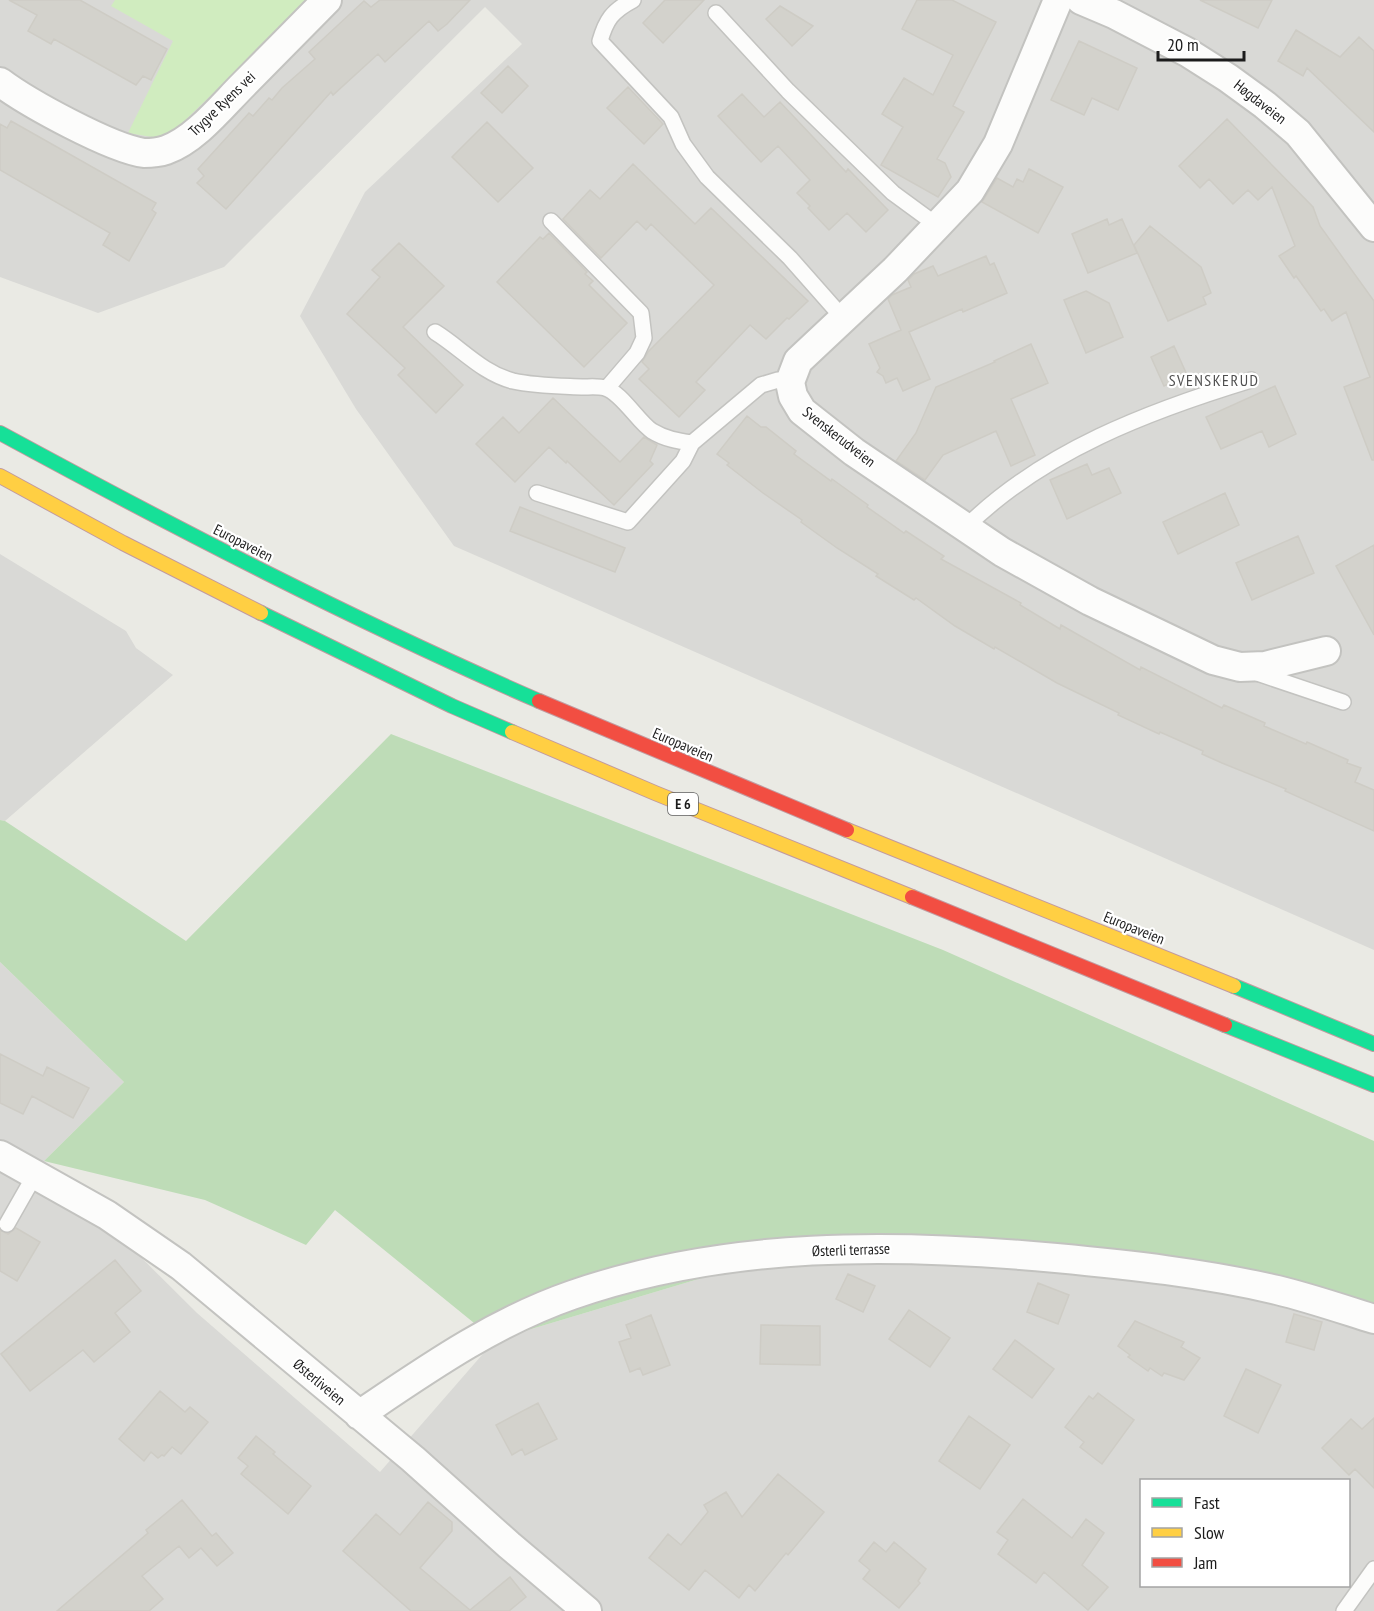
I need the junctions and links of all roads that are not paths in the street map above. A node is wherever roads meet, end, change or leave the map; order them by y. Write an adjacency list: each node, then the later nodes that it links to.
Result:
1 (327, 0): 6 (street, Trygve Ryens vei)
2 (633, 0): 10 (lane)
3 (1058, 0): 8 (street)
4 (1081, 0): 9 (street, Høgdaveien)
5 (716, 13): 8 (lane)
6 (0, 82)
7 (551, 221): 14 (lane)
8 (938, 226): 10 (street)
9 (1374, 227)
10 (843, 318): 13 (street)
11 (435, 332): 14 (lane)
12 (1251, 380): 19 (lane)
13 (790, 382): 16 (lane); 19 (street, Svenskerudveien)
14 (606, 388): 16 (lane)
15 (0, 433): 23 (highway, Europaveien / E 6)
16 (692, 443): 18 (lane)
17 (0, 476): 24 (highway, E 6)
18 (537, 493)
19 (966, 527): 21 (street, Svenskerudveien)
20 (1326, 651): 21 (street, Svenskerudveien)
21 (1240, 667): 22 (lane)
22 (1343, 702)
23 (1374, 1044)
24 (1374, 1085)
25 (0, 1155): 26 (street, Østerliveien)
26 (36, 1173): 27 (lane); 29 (street, Østerliveien)
27 (7, 1224)
28 (1374, 1319): 29 (street, Østerli terrasse)
29 (359, 1415): 31 (street, Østerliveien)
30 (1374, 1569): 32 (lane)
31 (587, 1611)
32 (1344, 1611)

